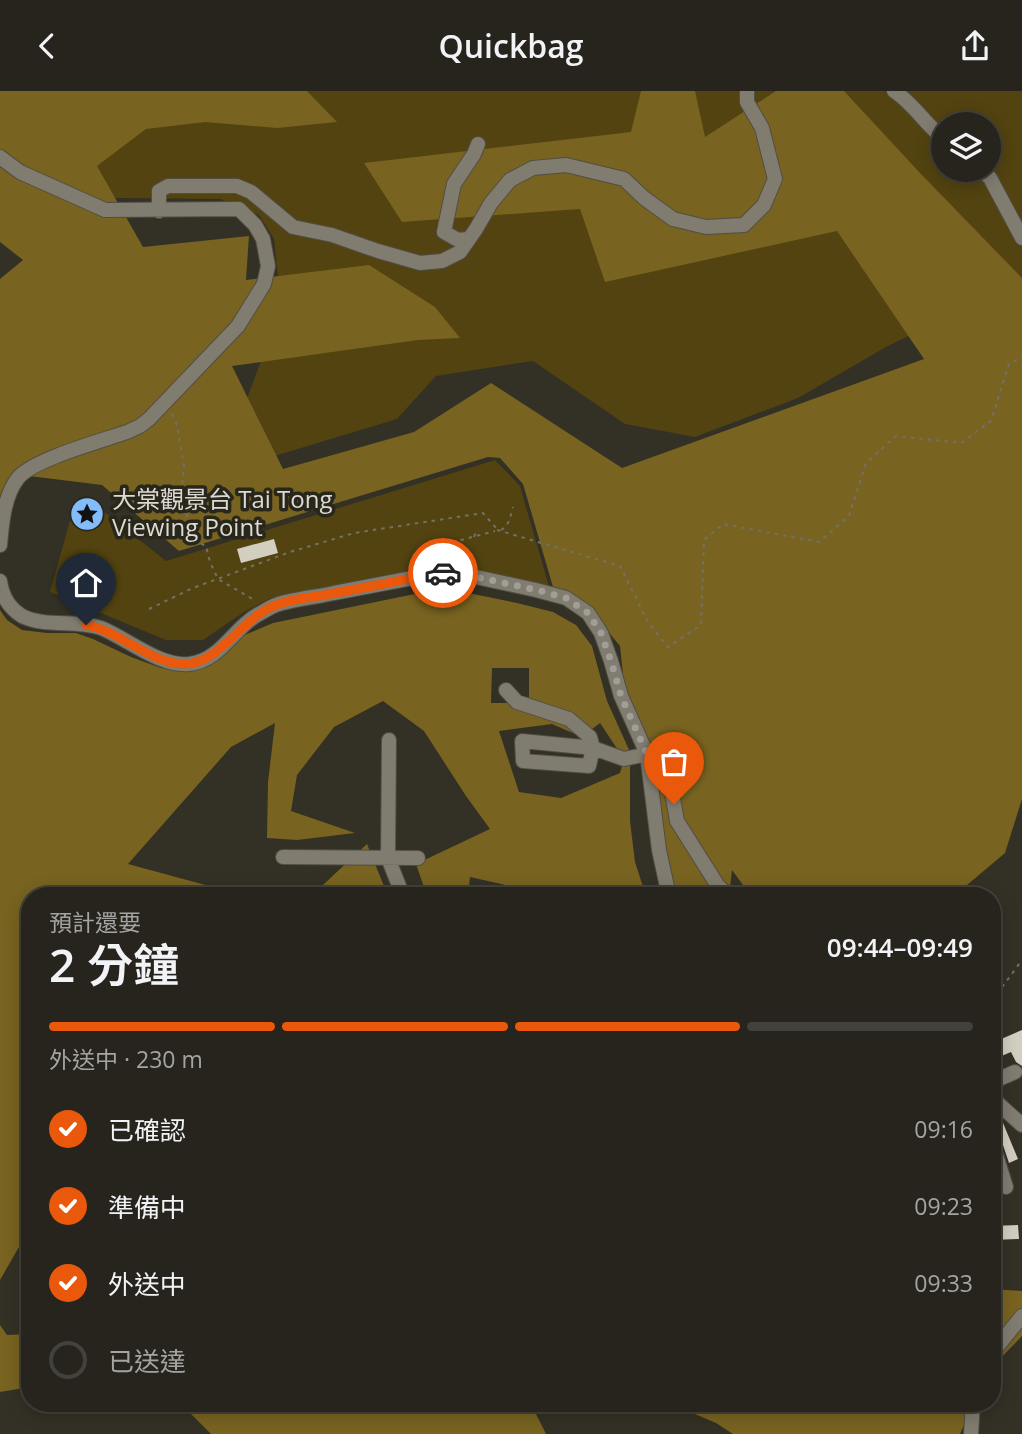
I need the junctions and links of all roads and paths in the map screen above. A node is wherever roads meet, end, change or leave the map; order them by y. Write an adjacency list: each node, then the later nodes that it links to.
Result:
1 (747, 91): 9 (street)
2 (894, 91): 3 (street)
3 (931, 129)
4 (478, 144): 9 (street)
5 (0, 157): 7 (street)
6 (992, 182): 8 (street)
7 (159, 211): 9 (street); 11 (street)
8 (1022, 238)
9 (468, 239)
10 (1022, 357): 14 (path)
11 (165, 400): 16 (street); 18 (path)
12 (513, 507): 14 (path)
13 (477, 529): 15 (path)
14 (497, 530): 15 (path); 18 (path)
15 (474, 537): 17 (path)
16 (0, 545)
17 (422, 570)
18 (218, 579): 20 (path); 21 (path)
19 (0, 582): 21 (street)
20 (149, 609)
21 (267, 610): 24 (street)
22 (506, 690): 24 (street)
23 (390, 740): 26 (street)
24 (648, 759): 29 (street); 30 (street)
25 (283, 857): 26 (street)
26 (388, 858): 27 (street); 28 (street)
27 (418, 858)
28 (399, 887)
29 (666, 887)
30 (719, 887)
31 (1022, 960): 32 (path)
32 (1001, 989)
33 (1014, 1072): 34 (street)
34 (1001, 1077)
35 (1001, 1108): 36 (street)
36 (1022, 1125)
37 (1001, 1171): 38 (street)
38 (1006, 1187)
39 (1022, 1316): 40 (street)
40 (1001, 1342)
41 (972, 1412): 42 (street)
42 (971, 1434)

